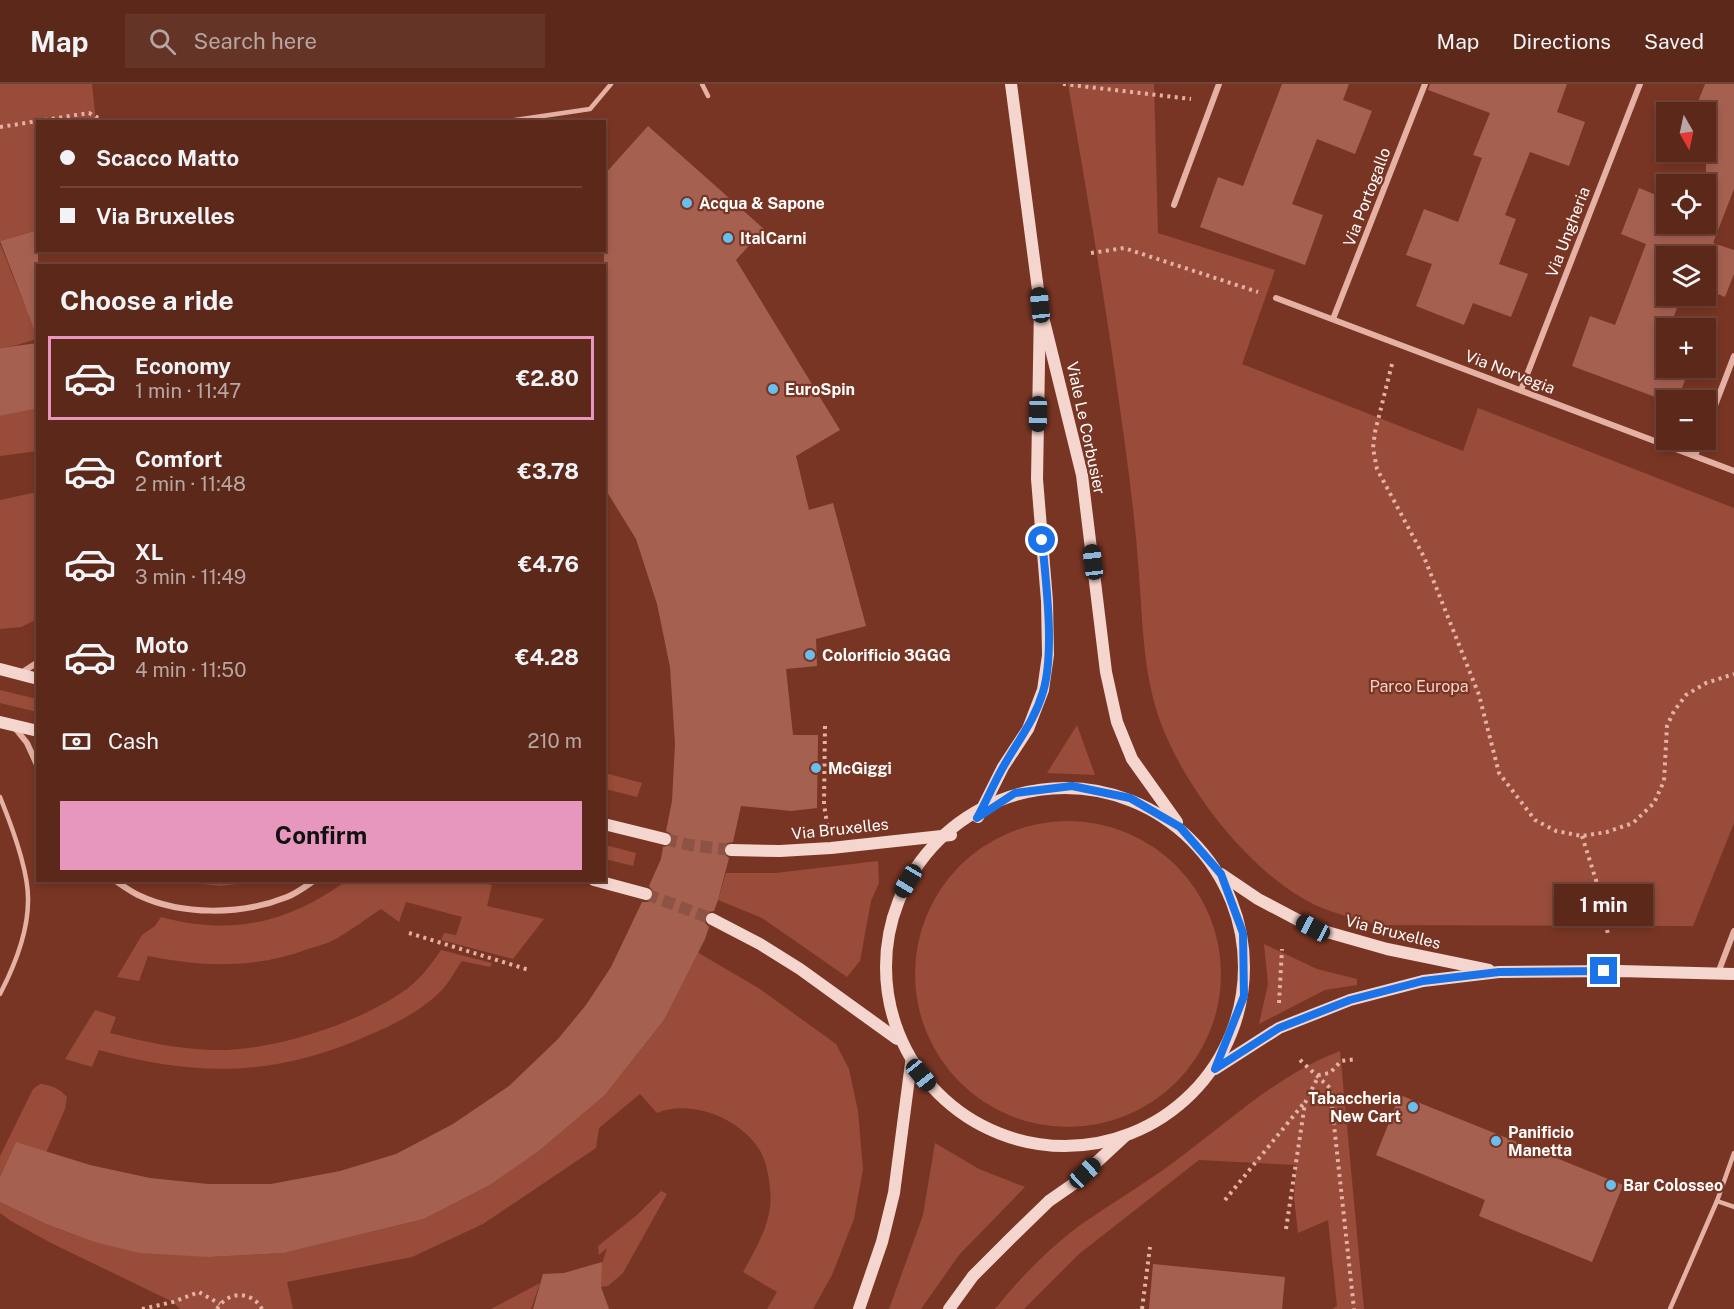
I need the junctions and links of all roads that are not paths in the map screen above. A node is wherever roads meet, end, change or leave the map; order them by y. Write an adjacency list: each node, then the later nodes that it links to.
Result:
1 (611, 84): 8 (lane)
2 (702, 84): 7 (lane)
3 (1011, 84): 11 (street, Viale Le Corbusier)
4 (1219, 84): 9 (street)
5 (1425, 84): 12 (street, Via Portogallo)
6 (1640, 84): 14 (street, Via Ungheria)
7 (708, 96)
8 (516, 120)
9 (1174, 205)
10 (1276, 298): 12 (street, Via Norvegia)
11 (1040, 305): 28 (street, Viale Le Corbusier); 30 (street, Viale Le Corbusier)
12 (1333, 320): 14 (street, Via Norvegia)
13 (1734, 356): 15 (street)
14 (1521, 390): 17 (street, Via Norvegia)
15 (1716, 403)
16 (1697, 450): 17 (street)
17 (1695, 456): 18 (street, Via Norvegia)
18 (1734, 471)
19 (36, 663): 21 (street)
20 (0, 669): 21 (street)
21 (20, 674): 22 (street)
22 (36, 678)
23 (0, 722): 24 (street)
24 (13, 725): 25 (street); 26 (street)
25 (36, 731)
26 (36, 763)
27 (0, 797): 44 (lane)
28 (977, 818): 30 (street); 31 (street)
29 (606, 824): 32 (street)
30 (1180, 827): 34 (street)
31 (952, 835): 33 (street, Via Bruxelles); 45 (street)
32 (665, 839)
33 (731, 850)
34 (1221, 874): 41 (street, Via Bruxelles); 47 (street)
35 (117, 882): 36 (street)
36 (312, 882)
37 (601, 882): 38 (street)
38 (646, 894)
39 (712, 919): 45 (street)
40 (1734, 931): 42 (street)
41 (1499, 972): 42 (street, Via Bruxelles); 47 (street, Via Bruxelles)
42 (1718, 973): 43 (street, Via Bruxelles)
43 (1734, 974)
44 (0, 994)
45 (897, 1040): 46 (street)
46 (911, 1062): 48 (street); 52 (street)
47 (1215, 1069): 48 (street)
48 (1125, 1136): 53 (street)
49 (1734, 1153): 50 (lane)
50 (1717, 1201): 51 (lane); 54 (lane)
51 (1734, 1207)
52 (859, 1309)
53 (949, 1309)
54 (1670, 1309)

